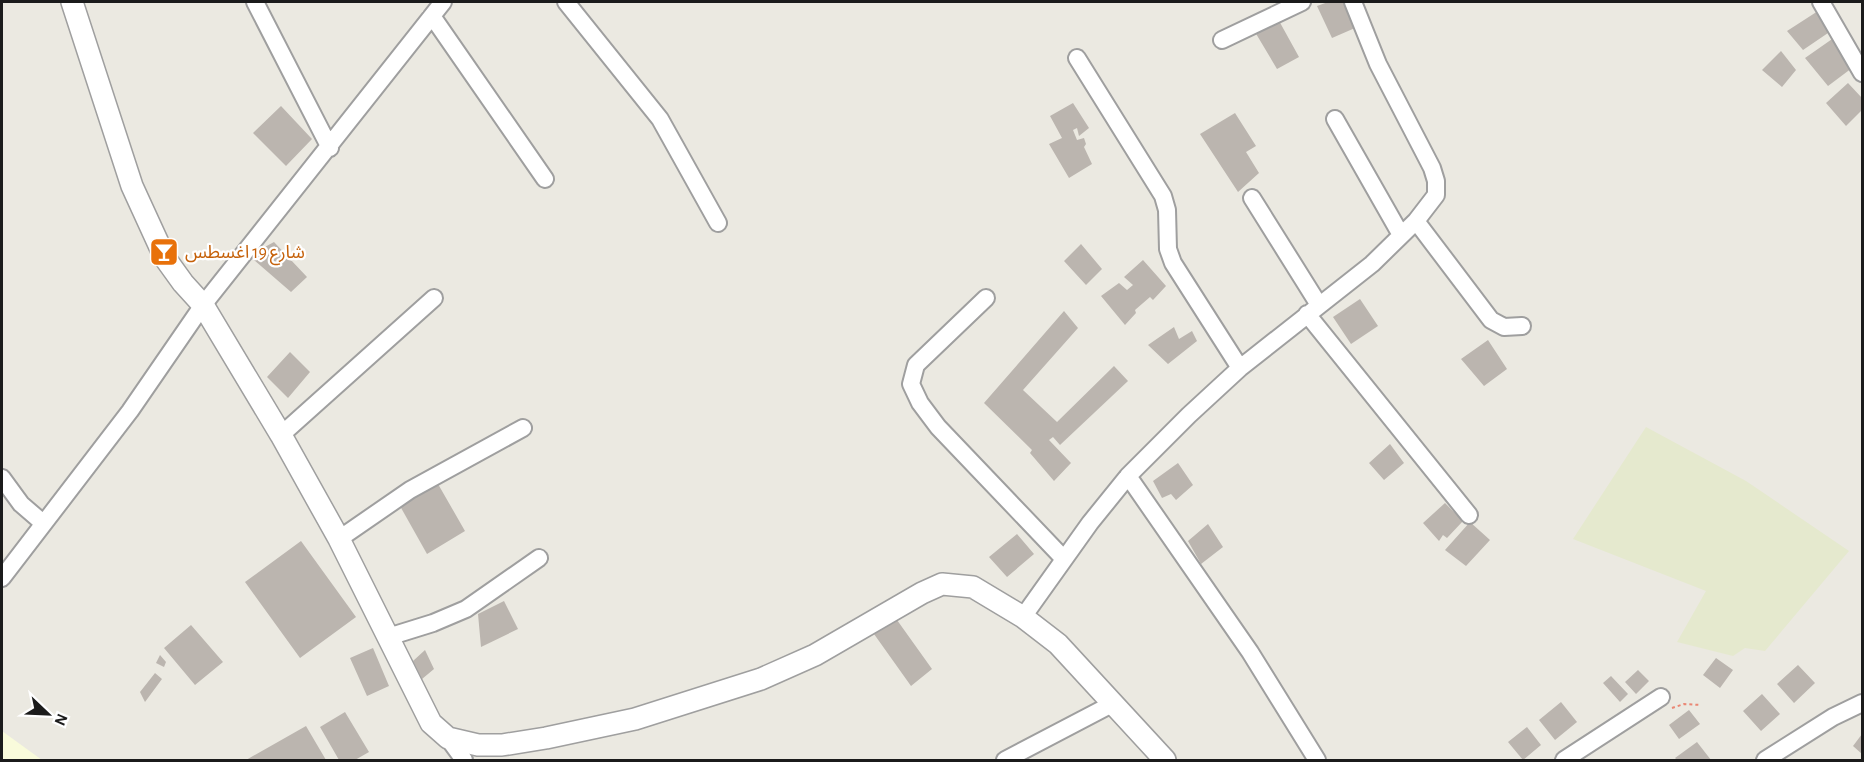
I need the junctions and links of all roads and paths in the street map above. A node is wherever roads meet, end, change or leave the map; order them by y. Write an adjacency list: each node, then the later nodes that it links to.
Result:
1 (72, 2): 21 (street)
2 (255, 2): 13 (street)
3 (443, 2): 8 (street)
4 (566, 2): 17 (street)
5 (1302, 2): 9 (street)
6 (1353, 2): 16 (street)
7 (1821, 2): 11 (street)
8 (432, 16): 13 (street); 14 (street)
9 (1222, 40)
10 (1077, 58): 24 (street)
11 (1863, 73)
12 (1335, 119): 18 (street)
13 (330, 148): 21 (street)
14 (545, 179)
15 (1251, 198): 22 (street)
16 (1416, 221): 18 (street); 23 (street)
17 (718, 223)
18 (1401, 235): 22 (street)
19 (986, 297): 33 (street)
20 (434, 298): 26 (street)
21 (203, 304): 26 (street); 30 (street)
22 (1313, 309): 24 (street); 29 (street)
23 (1522, 326)
24 (1240, 368): 27 (street)
25 (523, 429): 31 (street)
26 (281, 435): 31 (street)
27 (1128, 476): 33 (street); 44 (street)
28 (2, 478): 30 (street)
29 (1469, 515)
30 (43, 523): 34 (street)
31 (339, 539): 36 (street)
32 (539, 558): 36 (street)
33 (1064, 559): 35 (street)
34 (4, 569)
35 (1023, 616): 38 (street); 40 (street)
36 (388, 637): 40 (street)
37 (1661, 697): 45 (street)
38 (1114, 703): 42 (street); 43 (street)
39 (1863, 703): 46 (street)
40 (448, 738): 41 (street)
41 (464, 760)
42 (1005, 760)
43 (1165, 760)
44 (1317, 760)
45 (1564, 760)
46 (1766, 760)

